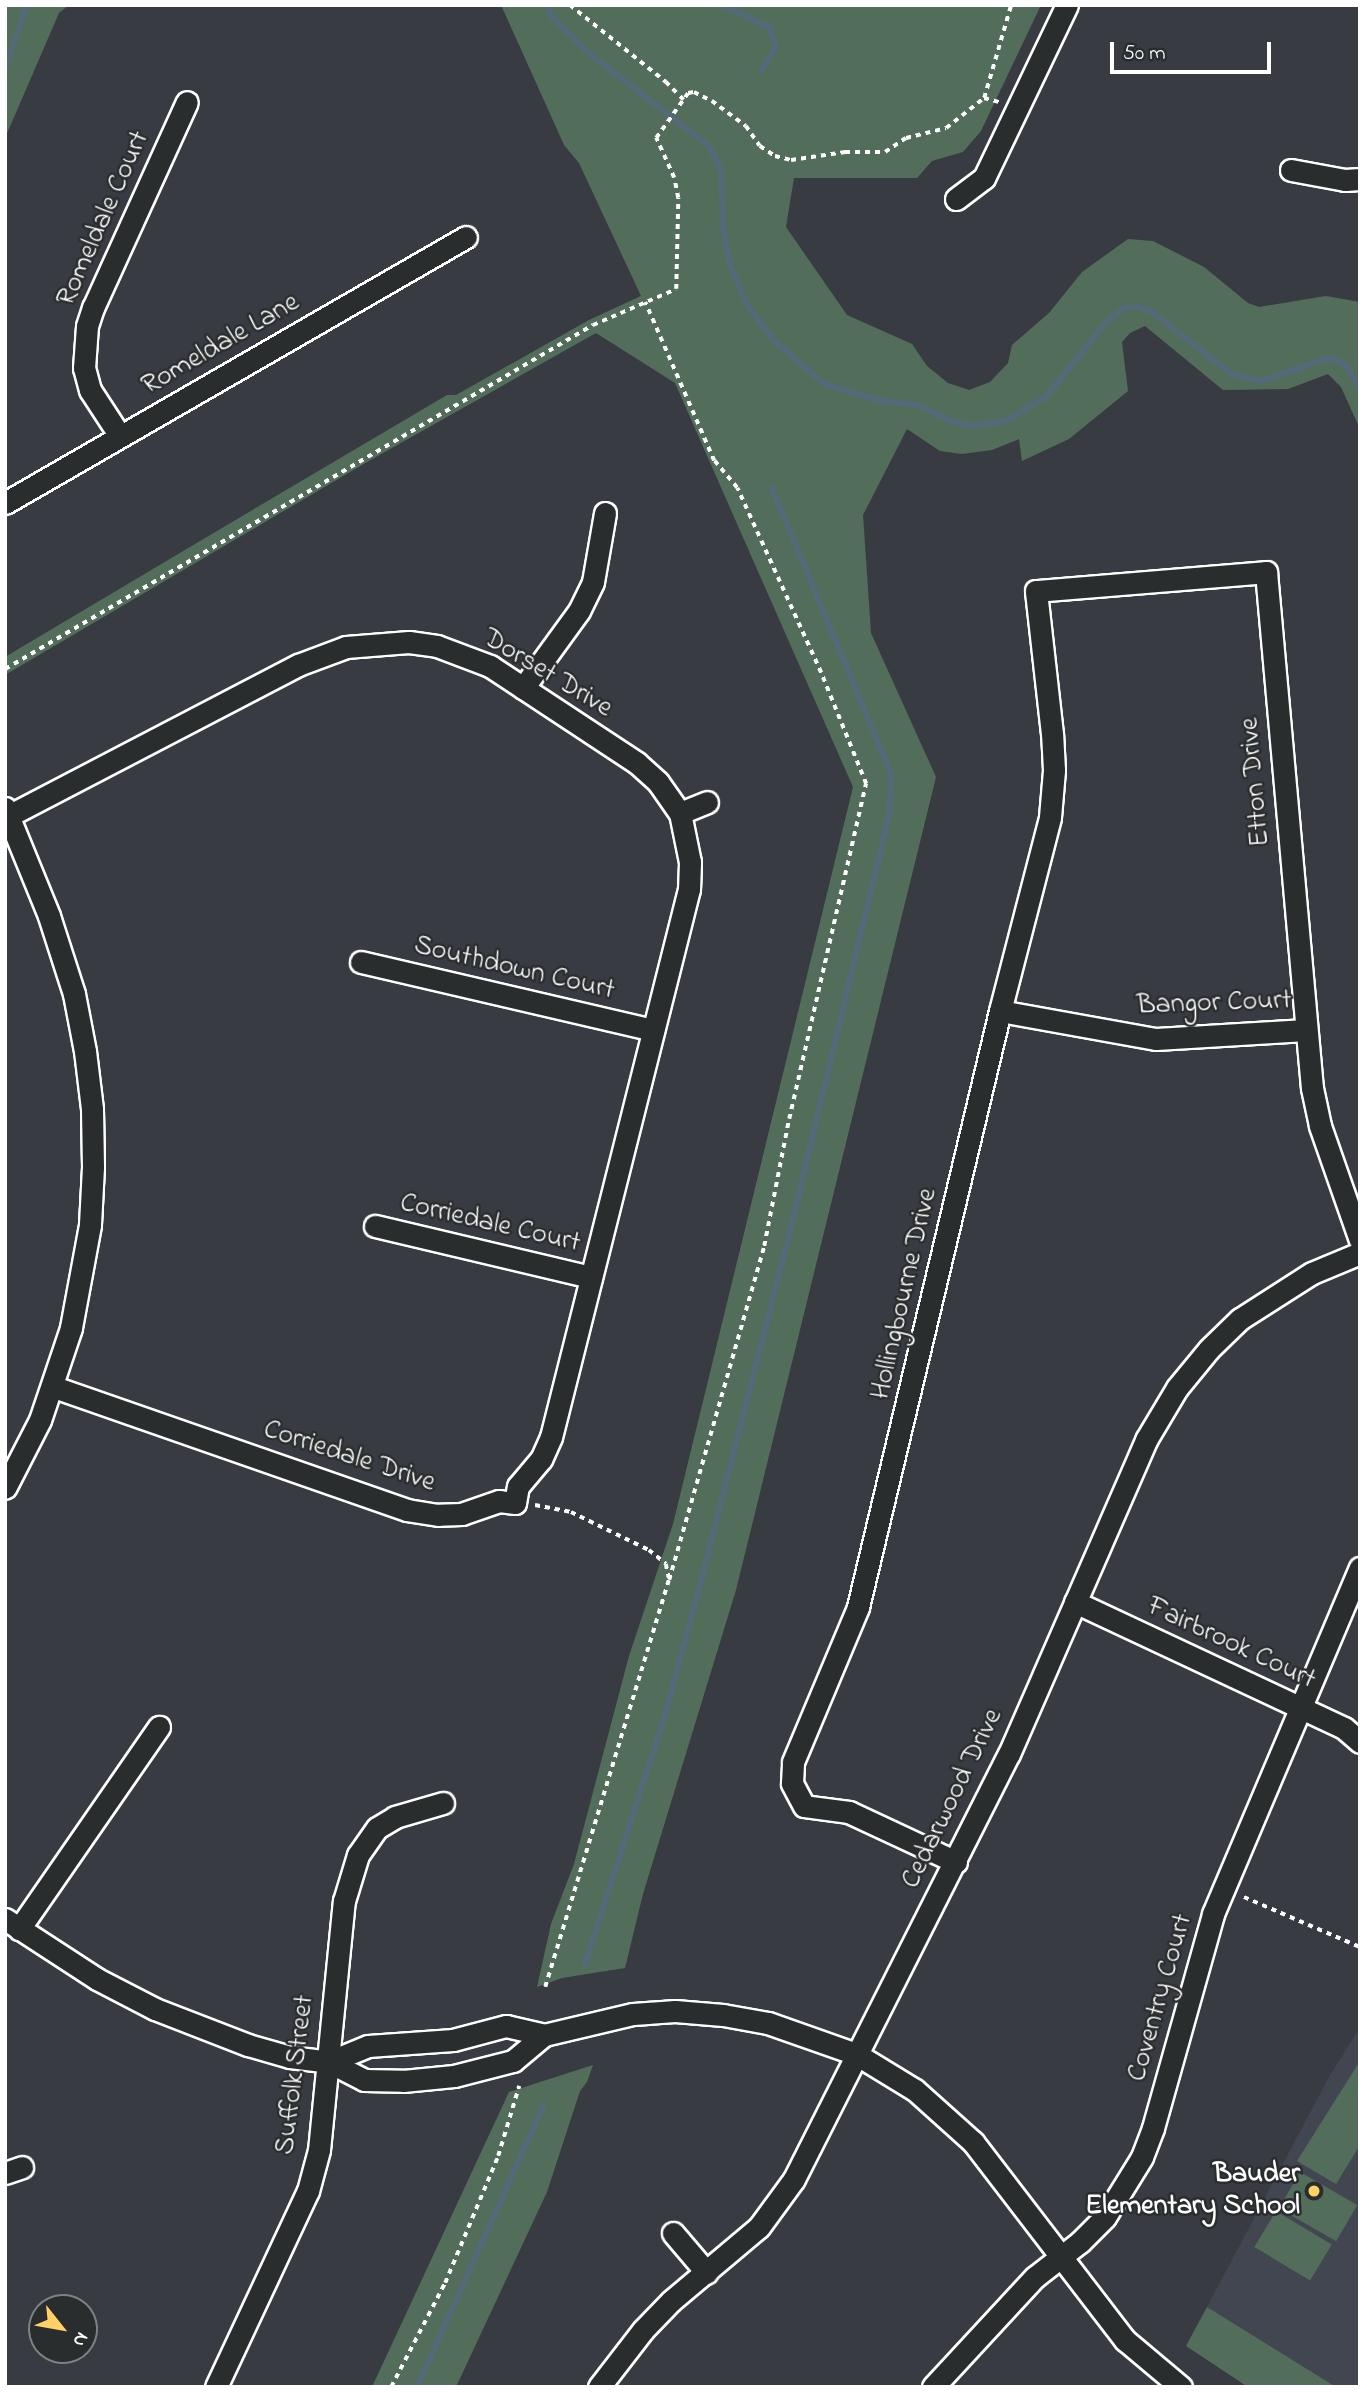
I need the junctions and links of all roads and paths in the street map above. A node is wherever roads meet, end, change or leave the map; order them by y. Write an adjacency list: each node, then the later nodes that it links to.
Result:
1 (570, 5): 4 (path)
2 (1011, 5): 4 (path)
3 (1067, 5): 8 (street)
4 (684, 100): 10 (path)
5 (187, 102): 11 (street, Romeldale Court)
6 (1291, 170): 7 (street)
7 (1360, 179)
8 (956, 200)
9 (466, 237): 11 (street, Romeldale Lane)
10 (645, 302): 15 (path); 32 (path)
11 (120, 436): 12 (street, Romeldale Lane)
12 (5, 503)
13 (605, 513): 16 (street)
14 (1038, 622): 21 (street, Hollingbourne Drive); 23 (street, Etton Drive)
15 (5, 669)
16 (523, 688): 18 (street, Dorset Drive); 19 (street, Dorset Drive)
17 (707, 802): 19 (street)
18 (7, 812): 28 (street)
19 (680, 813): 22 (street, Dorset Drive)
20 (361, 961): 22 (street, Southdown Court)
21 (1000, 1011): 23 (street, Bangor Court); 38 (street, Hollingbourne Drive)
22 (653, 1030): 27 (street, Dorset Drive)
23 (1306, 1030): 25 (street, Etton Drive)
24 (375, 1226): 27 (street, Corriedale Court)
25 (1360, 1240)
26 (1360, 1253): 33 (street, Cedarwood Drive)
27 (591, 1277): 30 (street)
28 (53, 1387): 29 (street); 30 (street, Corriedale Drive)
29 (5, 1488)
30 (515, 1503): 32 (path)
31 (1360, 1568): 34 (street, Coventry Court)
32 (669, 1580): 42 (path)
33 (1075, 1602): 34 (street, Fairbrook Court); 38 (street, Cedarwood Drive)
34 (1300, 1708): 36 (street, Fairbrook Court); 48 (street, Coventry Court)
35 (159, 1727): 40 (street)
36 (1360, 1742)
37 (443, 1803): 45 (street, Suffolk Street)
38 (956, 1862): 44 (street, Cedarwood Drive)
39 (1242, 1896): 41 (path)
40 (12, 1924): 45 (street)
41 (1360, 1947)
42 (545, 1987)
43 (544, 2035): 44 (street); 45 (street); 45 (street)
44 (856, 2054): 48 (street); 49 (street, Cedarwood Drive)
45 (330, 2062): 50 (street, Suffolk Street)
46 (519, 2086): 51 (path)
47 (673, 2233): 49 (street)
48 (1060, 2256): 53 (street, Coventry Court); 54 (street)
49 (707, 2273): 52 (street, Cedarwood Drive)
50 (216, 2387)
51 (391, 2387)
52 (599, 2387)
53 (933, 2387)
54 (1181, 2387)

